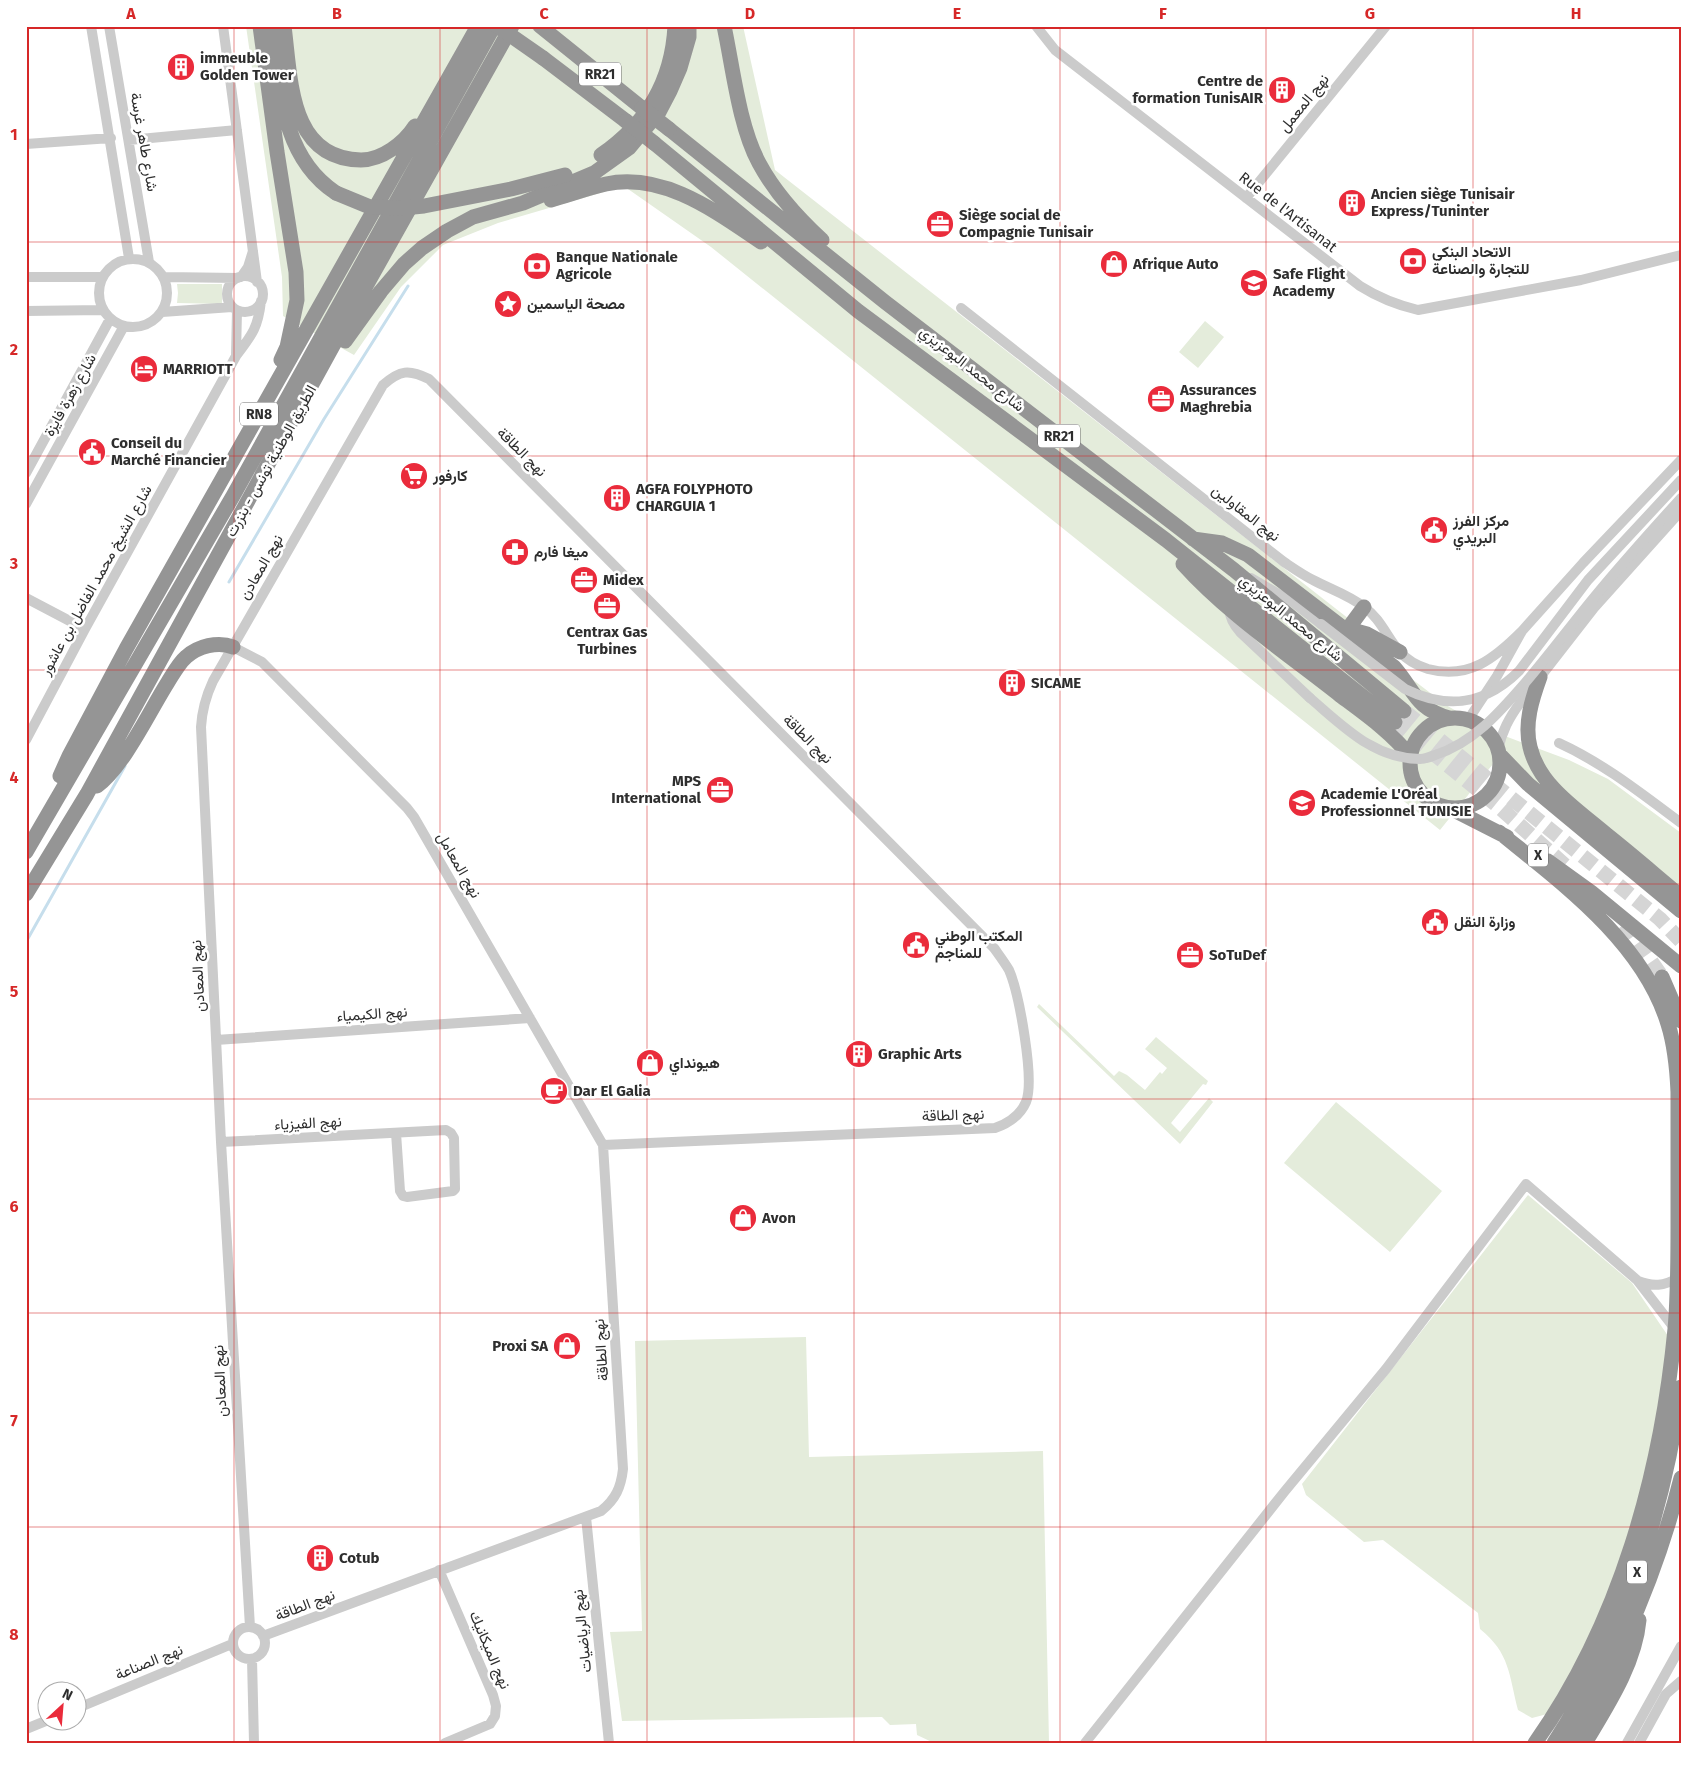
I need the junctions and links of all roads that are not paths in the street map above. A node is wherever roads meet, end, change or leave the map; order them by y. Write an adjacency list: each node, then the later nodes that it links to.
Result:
1 (92, 26): 20 (street)
2 (109, 26): 21 (street, شارع طاهر غرسة)
3 (223, 26): 19 (street)
4 (260, 26): 46 (highway)
5 (272, 26): 12 (highway, bridge)
6 (284, 26): 18 (highway)
7 (478, 26): 18 (highway, RN8)
8 (496, 26): 17 (highway, bridge); 72 (highway, الطريق الوطنية تونس - بنزرت / RN8)
9 (504, 26): 17 (highway, شارع محمد البوعزيزي / RR21, bridge)
10 (512, 26): 44 (highway, الطريق الوطنية تونس - بنزرت / RN8)
11 (541, 26): 35 (highway, شارع محمد البوعزيزي / RR21, bridge)
12 (675, 26)
13 (690, 26): 24 (highway)
14 (724, 26): 35 (highway)
15 (1036, 26): 23 (street, Rue de l'Artisanat)
16 (1386, 26): 23 (street, نهج المعمل)
17 (543, 58): 39 (highway, شارع محمد البوعزيزي / RR21, bridge)
18 (458, 63): 46 (highway, RN8)
19 (237, 130): 21 (street); 25 (street)
20 (111, 138): 22 (street); 27 (street)
21 (129, 140): 28 (street, شارع طاهر غرسة)
22 (26, 144)
23 (1246, 198): 26 (street, Rue de l'Artisanat)
24 (523, 203): 39 (highway); 44 (highway)
25 (254, 250): 32 (street); 33 (street)
26 (1681, 255)
27 (130, 258): 28 (street); 30 (street)
28 (149, 262): 31 (street)
29 (26, 277): 30 (street)
30 (102, 277): 41 (street)
31 (164, 277): 32 (street); 40 (street)
32 (239, 278): 33 (street); 37 (street)
33 (257, 282): 34 (street)
34 (261, 301): 37 (street); 43 (street, شارع الشيخ محمد الفاضل بن عاشور)
35 (885, 302): 53 (highway, شارع محمد البوعزيزي / RR21)
36 (961, 308): 58 (street, نهج المقاولين)
37 (235, 309): 40 (street); 43 (street)
38 (26, 311): 41 (street)
39 (858, 311): 54 (highway, شارع محمد البوعزيزي / RR21)
40 (162, 312): 42 (street)
41 (106, 314): 42 (street); 48 (street, شارع زهرة فايزة)
42 (124, 326): 51 (street, شارع زهرة فايزة)
43 (236, 356): 59 (street, شارع الشيخ محمد الفاضل بن عاشور)
44 (318, 376): 71 (highway, الطريق الوطنية تونس - بنزرت / RN8)
45 (393, 376): 62 (street, نهج المعادن); 87 (street, نهج الطاقة)
46 (250, 428): 72 (highway, RN8)
47 (1681, 460): 61 (street)
48 (26, 472)
49 (1681, 480): 55 (street, bridge)
50 (1681, 498): 57 (street, bridge)
51 (26, 504)
52 (1681, 511): 64 (street)
53 (1193, 539): 55 (highway, شارع محمد البوعزيزي / RR21); 60 (highway)
54 (1166, 540): 55 (highway, شارع محمد البوعزيزي / RR21); 57 (highway, شارع محمد البوعزيزي)
55 (1234, 570)
56 (26, 598): 59 (street)
57 (1229, 607): 70 (highway, شارع محمد البوعزيزي)
58 (1364, 607): 60 (highway); 63 (street, نهج المقاولين)
59 (85, 628): 67 (street, شارع الشيخ محمد الفاضل بن عاشور)
60 (1347, 630): 63 (highway); 65 (highway)
61 (1522, 631): 63 (street, نهج المقاولين); 66 (street)
62 (232, 647): 71 (highway); 82 (street, نهج المعامل); 84 (street, نهج المعادن)
63 (1400, 652)
64 (1540, 677): 69 (street); 78 (highway)
65 (1449, 718): 66 (highway); 70 (highway)
66 (1468, 720): 69 (highway)
67 (26, 740)
68 (1559, 743): 74 (street)
69 (1498, 752): 73 (highway); 79 (highway)
70 (1410, 756): 73 (highway)
71 (86, 794): 77 (highway, الطريق الوطنية تونس - بنزرت / RN8)
72 (52, 807): 76 (highway, الطريق الوطنية تونس - بنزرت / RN8)
73 (1450, 808): 75 (highway, X)
74 (1681, 823)
75 (1499, 832): 80 (highway, X); 88 (highway)
76 (26, 852)
77 (26, 894)
78 (1678, 894)
79 (1681, 911)
80 (1681, 966)
81 (1662, 977): 83 (highway)
82 (530, 1018): 84 (street, نهج الكيمياء); 87 (street, نهج المعامل)
83 (1681, 1022)
84 (216, 1040): 86 (street, نهج المعادن)
85 (396, 1133): 85 (street, نهج الفيزياء); 86 (street, نهج الفيزياء)
86 (221, 1142): 98 (street, نهج المعادن)
87 (603, 1146): 95 (street, نهج الطاقة)
88 (1678, 1278): 89 (street); 90 (highway)
89 (1638, 1280): 90 (street); 110 (street)
90 (1675, 1329): 111 (highway)
91 (1681, 1387): 112 (highway, X)
92 (1681, 1478): 94 (highway, X)
93 (1681, 1495): 94 (highway)
94 (1672, 1511): 97 (highway, X)
95 (586, 1516): 96 (street, نهج الطاقة); 109 (street, نهج الرياضيات)
96 (440, 1570): 99 (street, نهج الطاقة); 108 (street, نهج الميكانيك)
97 (1640, 1606): 113 (highway, X); 114 (highway)
98 (250, 1627): 99 (street); 100 (street)
99 (264, 1636): 102 (street)
100 (232, 1644): 102 (street); 104 (street, نهج الصناعة)
101 (1681, 1646): 115 (street)
102 (252, 1659): 107 (street)
103 (1681, 1681): 116 (street)
104 (88, 1704)
105 (38, 1724): 106 (street)
106 (26, 1729)
107 (254, 1743)
108 (445, 1743)
109 (609, 1743)
110 (1085, 1743)
111 (1536, 1743)
112 (1554, 1743)
113 (1568, 1743)
114 (1585, 1743)
115 (1627, 1743)
116 (1639, 1743)

